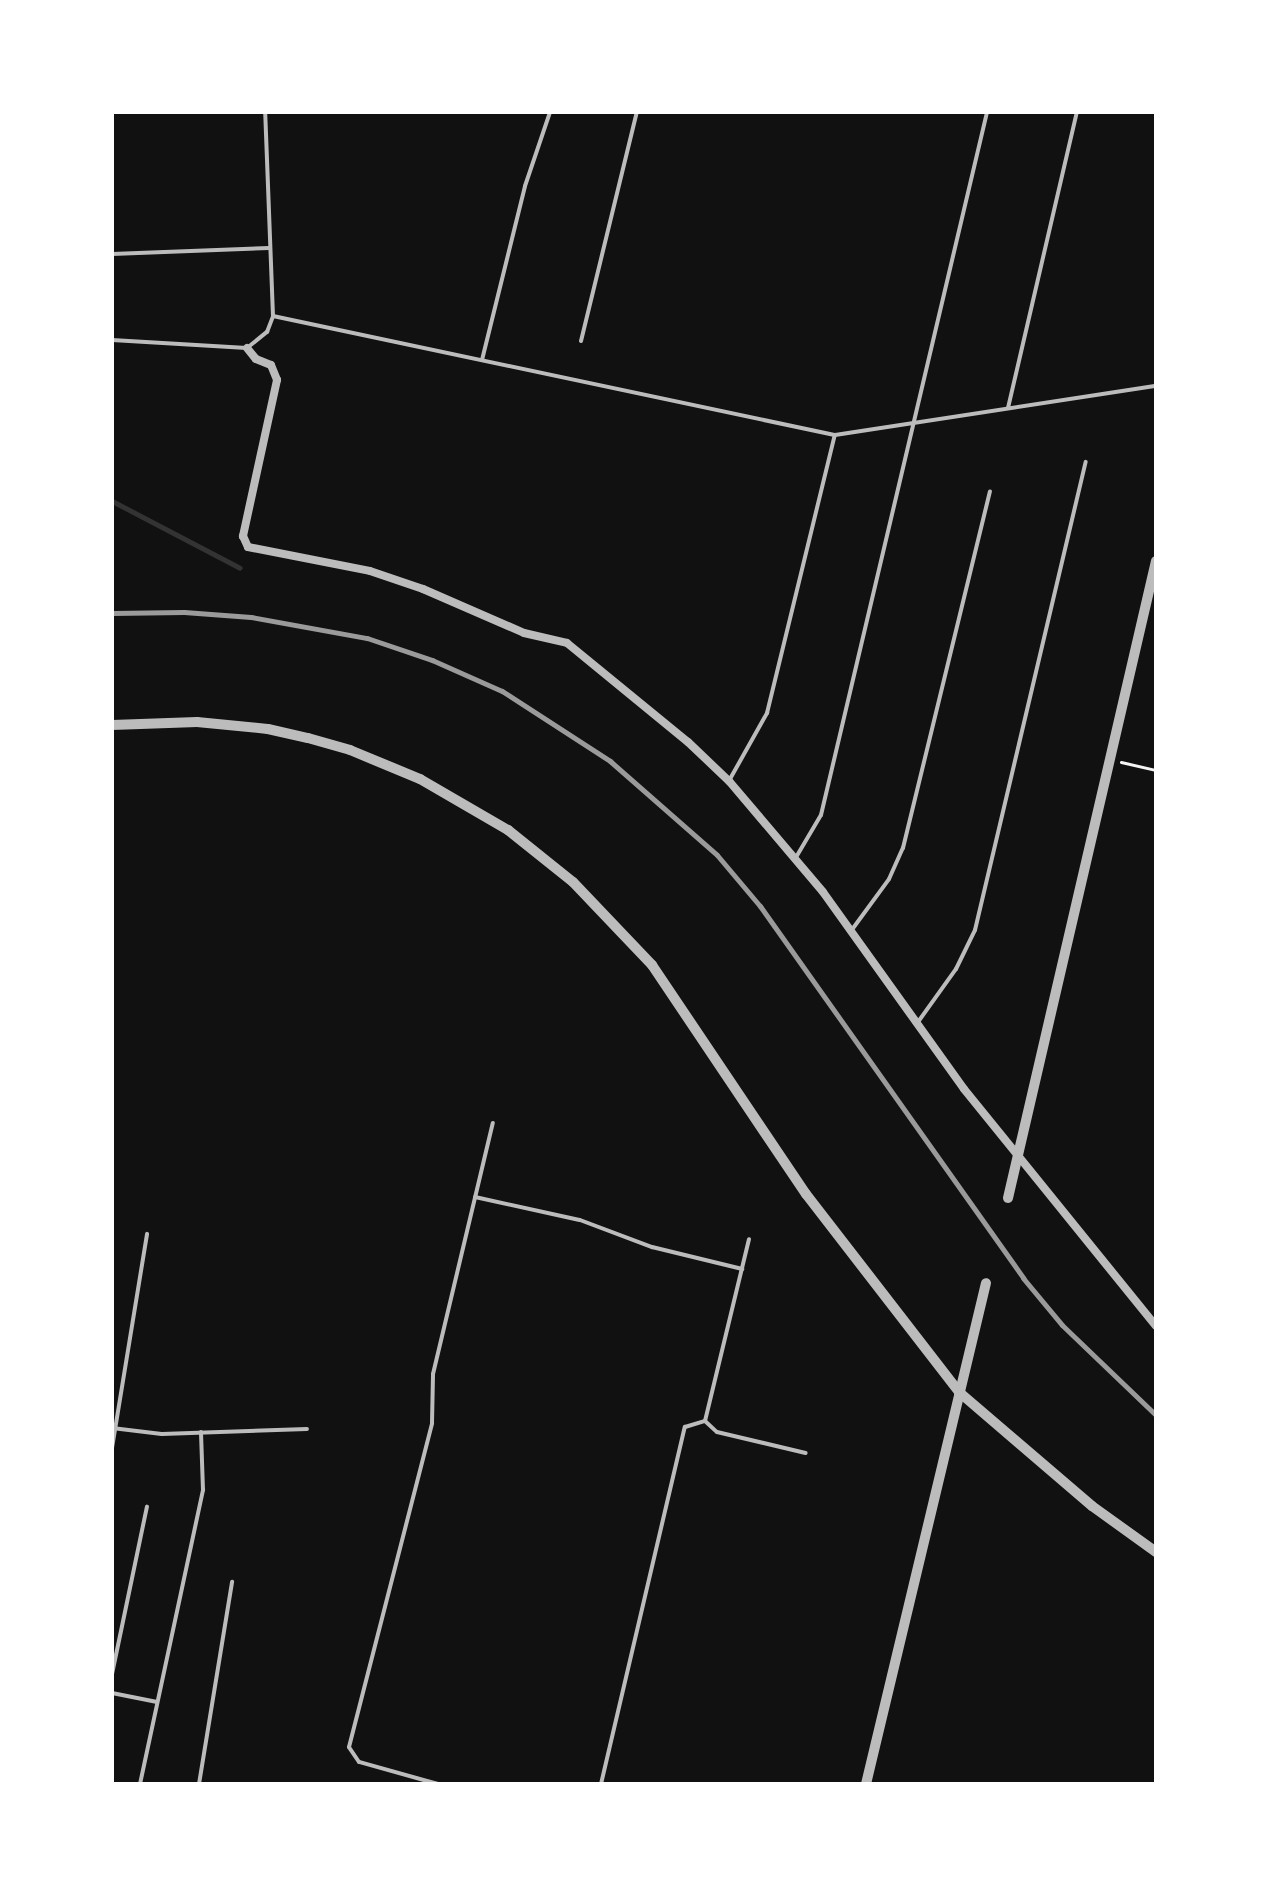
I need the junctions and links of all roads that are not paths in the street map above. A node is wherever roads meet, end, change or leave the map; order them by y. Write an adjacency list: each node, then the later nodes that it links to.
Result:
1 (265, 112): 6 (lane)
2 (550, 112): 12 (lane)
3 (637, 112): 10 (lane)
4 (987, 112): 15 (lane)
5 (1077, 112): 14 (lane)
6 (270, 248): 7 (lane); 8 (lane)
7 (112, 254)
8 (273, 316): 11 (lane); 12 (lane)
9 (112, 340): 11 (lane)
10 (581, 341)
11 (247, 348): 21 (street)
12 (482, 361): 16 (lane)
13 (1156, 386): 14 (lane)
14 (1008, 408): 15 (lane)
15 (913, 423): 16 (lane); 22 (lane)
16 (835, 435): 21 (lane)
17 (1086, 462): 24 (lane)
18 (990, 491): 23 (lane)
19 (1156, 561): 26 (street)
20 (112, 725): 34 (street)
21 (729, 781): 22 (street)
22 (795, 859): 23 (street)
23 (851, 931): 24 (street)
24 (918, 1023): 26 (street)
25 (493, 1123): 27 (lane)
26 (1017, 1156): 28 (street); 33 (street)
27 (475, 1197): 31 (lane); 49 (lane)
28 (1008, 1198)
29 (147, 1234): 36 (lane)
30 (749, 1239): 31 (lane)
31 (742, 1269): 35 (lane)
32 (986, 1283): 34 (street)
33 (1156, 1326)
34 (959, 1392): 42 (street); 51 (street)
35 (705, 1421): 40 (lane); 50 (lane)
36 (114, 1428): 38 (lane); 39 (lane)
37 (307, 1429): 38 (lane)
38 (201, 1432): 46 (lane)
39 (112, 1448)
40 (806, 1453)
41 (147, 1507): 44 (lane)
42 (1156, 1552)
43 (232, 1582): 48 (lane)
44 (112, 1674)
45 (112, 1693): 46 (lane)
46 (157, 1702): 47 (lane)
47 (140, 1784)
48 (199, 1784)
49 (438, 1784)
50 (601, 1784)
51 (866, 1784)

